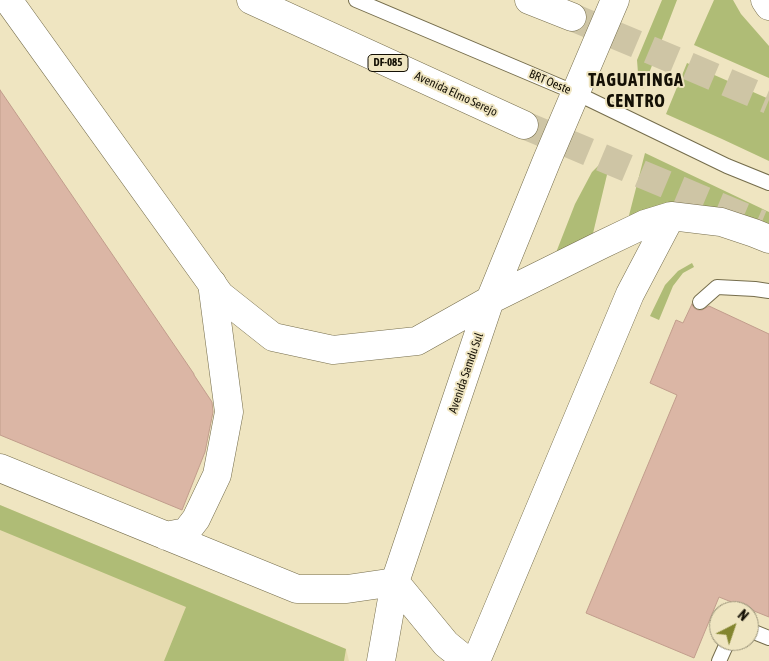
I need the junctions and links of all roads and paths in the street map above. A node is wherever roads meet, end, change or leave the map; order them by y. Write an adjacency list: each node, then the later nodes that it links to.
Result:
1 (8, 0): 12 (main road)
2 (251, 0): 8 (main road, Avenida Elmo Serejo / DF-085)
3 (356, 0): 7 (lane, BRT Oeste)
4 (529, 0): 6 (main road)
5 (615, 0): 7 (main road, Avenida Samdu Sul)
6 (572, 17)
7 (576, 93): 9 (lane, BRT Oeste); 14 (main road, Avenida Samdu Sul)
8 (524, 125)
9 (769, 184)
10 (671, 216): 11 (main road); 14 (main road); 21 (main road)
11 (769, 239)
12 (212, 284): 14 (main road); 17 (main road)
13 (769, 291): 15 (lane)
14 (490, 300): 18 (main road, Avenida Samdu Sul)
15 (700, 302)
16 (0, 468): 17 (main road)
17 (166, 536): 18 (main road)
18 (396, 582): 19 (main road, Avenida Samdu Sul); 20 (main road)
19 (381, 661)
20 (467, 661)
21 (476, 661)

